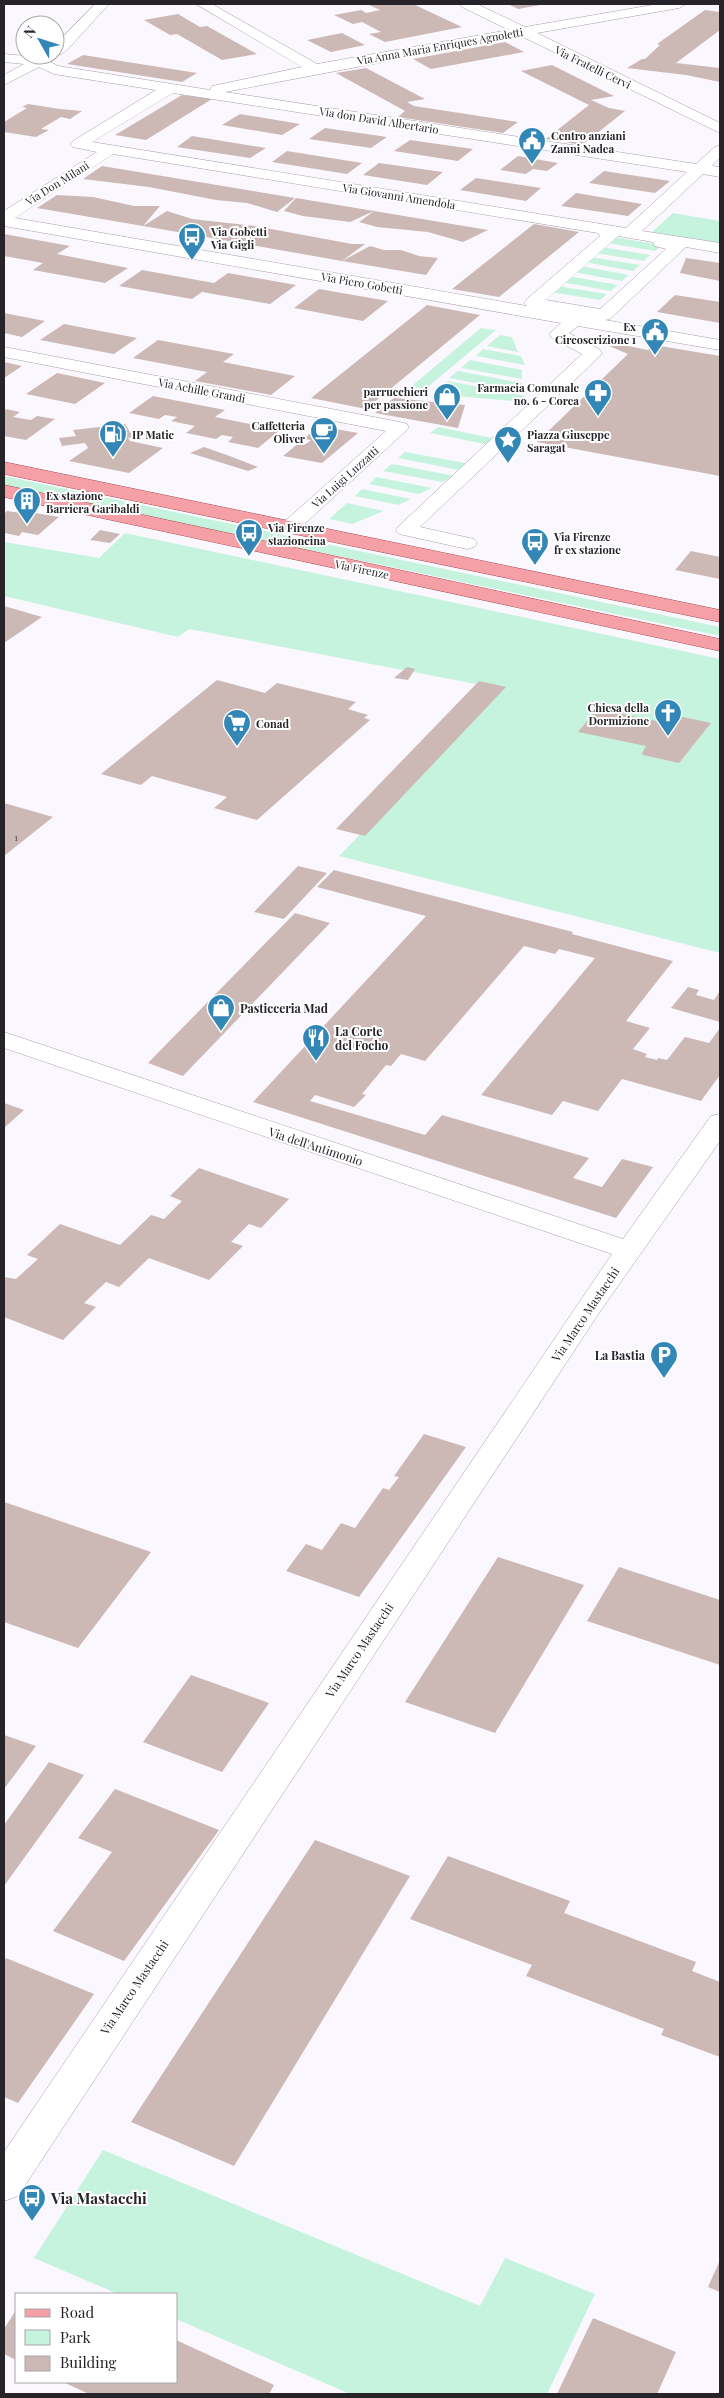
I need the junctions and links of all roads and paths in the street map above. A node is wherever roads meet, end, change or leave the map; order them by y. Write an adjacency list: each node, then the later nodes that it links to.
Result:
1 (102, 4): 6 (street)
2 (203, 4): 9 (street)
3 (467, 4): 5 (street, Via Fratelli Cervi)
4 (679, 4): 5 (street, Via Anna Maria Enriques Agnoletti)
5 (521, 31): 9 (street, Via Anna Maria Enriques Agnoletti); 13 (street, Via Fratelli Cervi)
6 (65, 44)
7 (34, 65): 10 (street)
8 (50, 65): 11 (street, Via don David Albertario)
9 (315, 69): 12 (street, Via Anna Maria Enriques Agnoletti)
10 (4, 81)
11 (170, 88): 12 (street, Via don David Albertario); 14 (street, Via Giovanni Amendola)
12 (201, 93): 16 (street, Via don David Albertario)
13 (720, 129)
14 (111, 150): 18 (street, Via Don Milani); 19 (street, Via Giovanni Amendola)
15 (720, 150): 16 (street)
16 (699, 169): 17 (street, Via don David Albertario); 19 (street)
17 (720, 172)
18 (4, 219): 21 (street, Via Piero Gobetti)
19 (630, 233): 20 (street, Via Giovanni Amendola)
20 (720, 248)
21 (579, 315): 21 (street); 22 (street, Via Piero Gobetti); 28 (street)
22 (720, 345)
23 (4, 352): 24 (street, Via Achille Grandi)
24 (400, 428): 27 (street, Via Luigi Luzzatti)
25 (4, 468): 27 (main road)
26 (4, 491): 30 (main road, Via Firenze)
27 (291, 526): 29 (main road)
28 (467, 542)
29 (720, 616)
30 (720, 646)
31 (4, 1040): 33 (street, Via dell'Antimonio)
32 (720, 1122): 33 (street, Via Marco Mastacchi)
33 (629, 1250): 34 (street, Via Marco Mastacchi)
34 (4, 2184)

